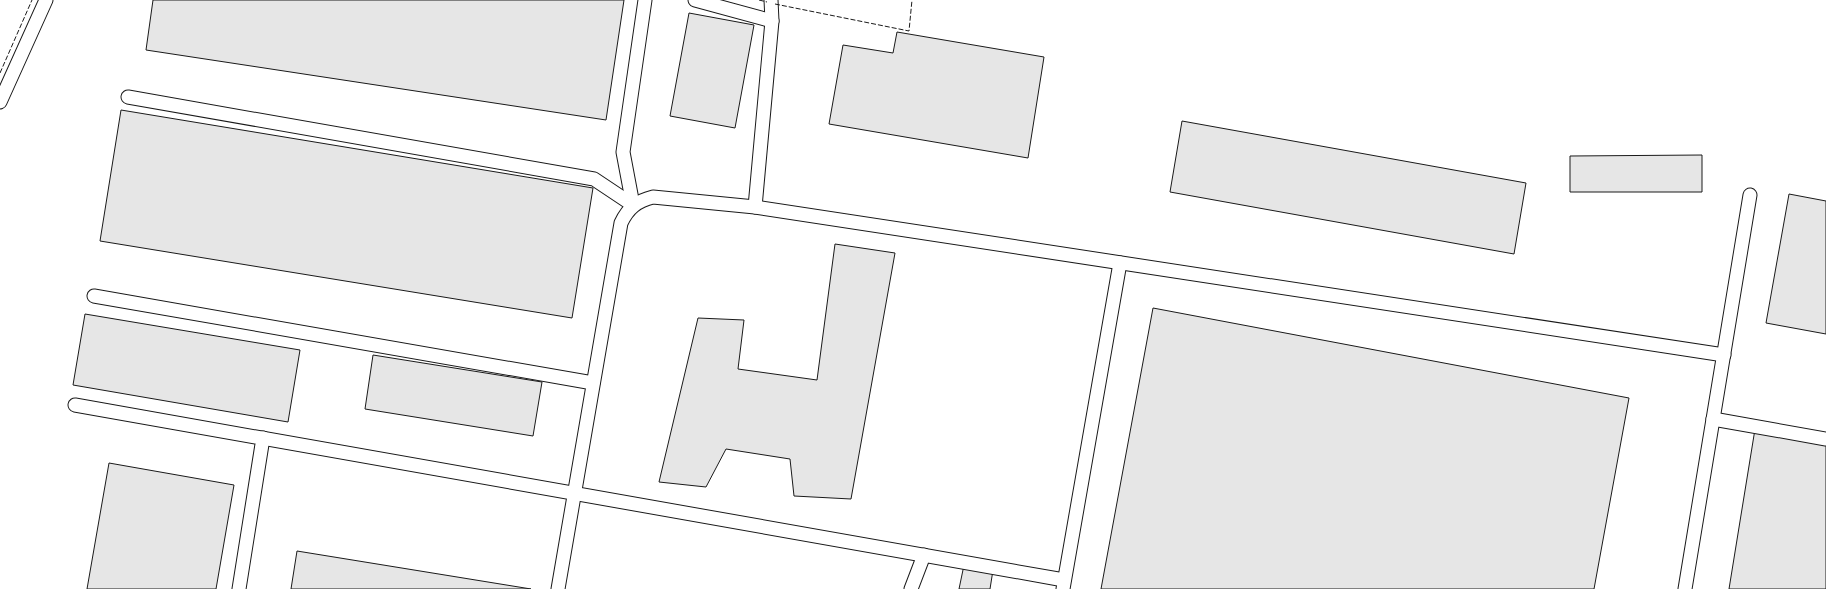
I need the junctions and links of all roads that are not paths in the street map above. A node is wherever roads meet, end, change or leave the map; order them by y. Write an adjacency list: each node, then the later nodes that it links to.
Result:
1 (46, 0): 7 (lane)
2 (645, 0): 9 (lane)
3 (695, 0): 5 (lane)
4 (771, 0): 5 (lane)
5 (772, 21): 10 (lane)
6 (128, 97): 9 (lane)
7 (0, 102)
8 (1750, 195): 13 (lane)
9 (634, 205): 10 (lane); 14 (lane)
10 (754, 207): 11 (lane)
11 (1120, 263): 13 (lane); 21 (lane)
12 (94, 296): 14 (lane)
13 (1724, 355): 16 (lane)
14 (593, 383): 19 (lane)
15 (75, 405): 17 (lane)
16 (1713, 419): 18 (lane); 25 (lane)
17 (263, 438): 19 (lane); 22 (lane)
18 (1826, 439)
19 (574, 492): 20 (lane); 23 (lane)
20 (924, 555): 21 (lane); 24 (lane)
21 (1063, 584)
22 (239, 589)
23 (558, 589)
24 (912, 589)
25 (1685, 589)

